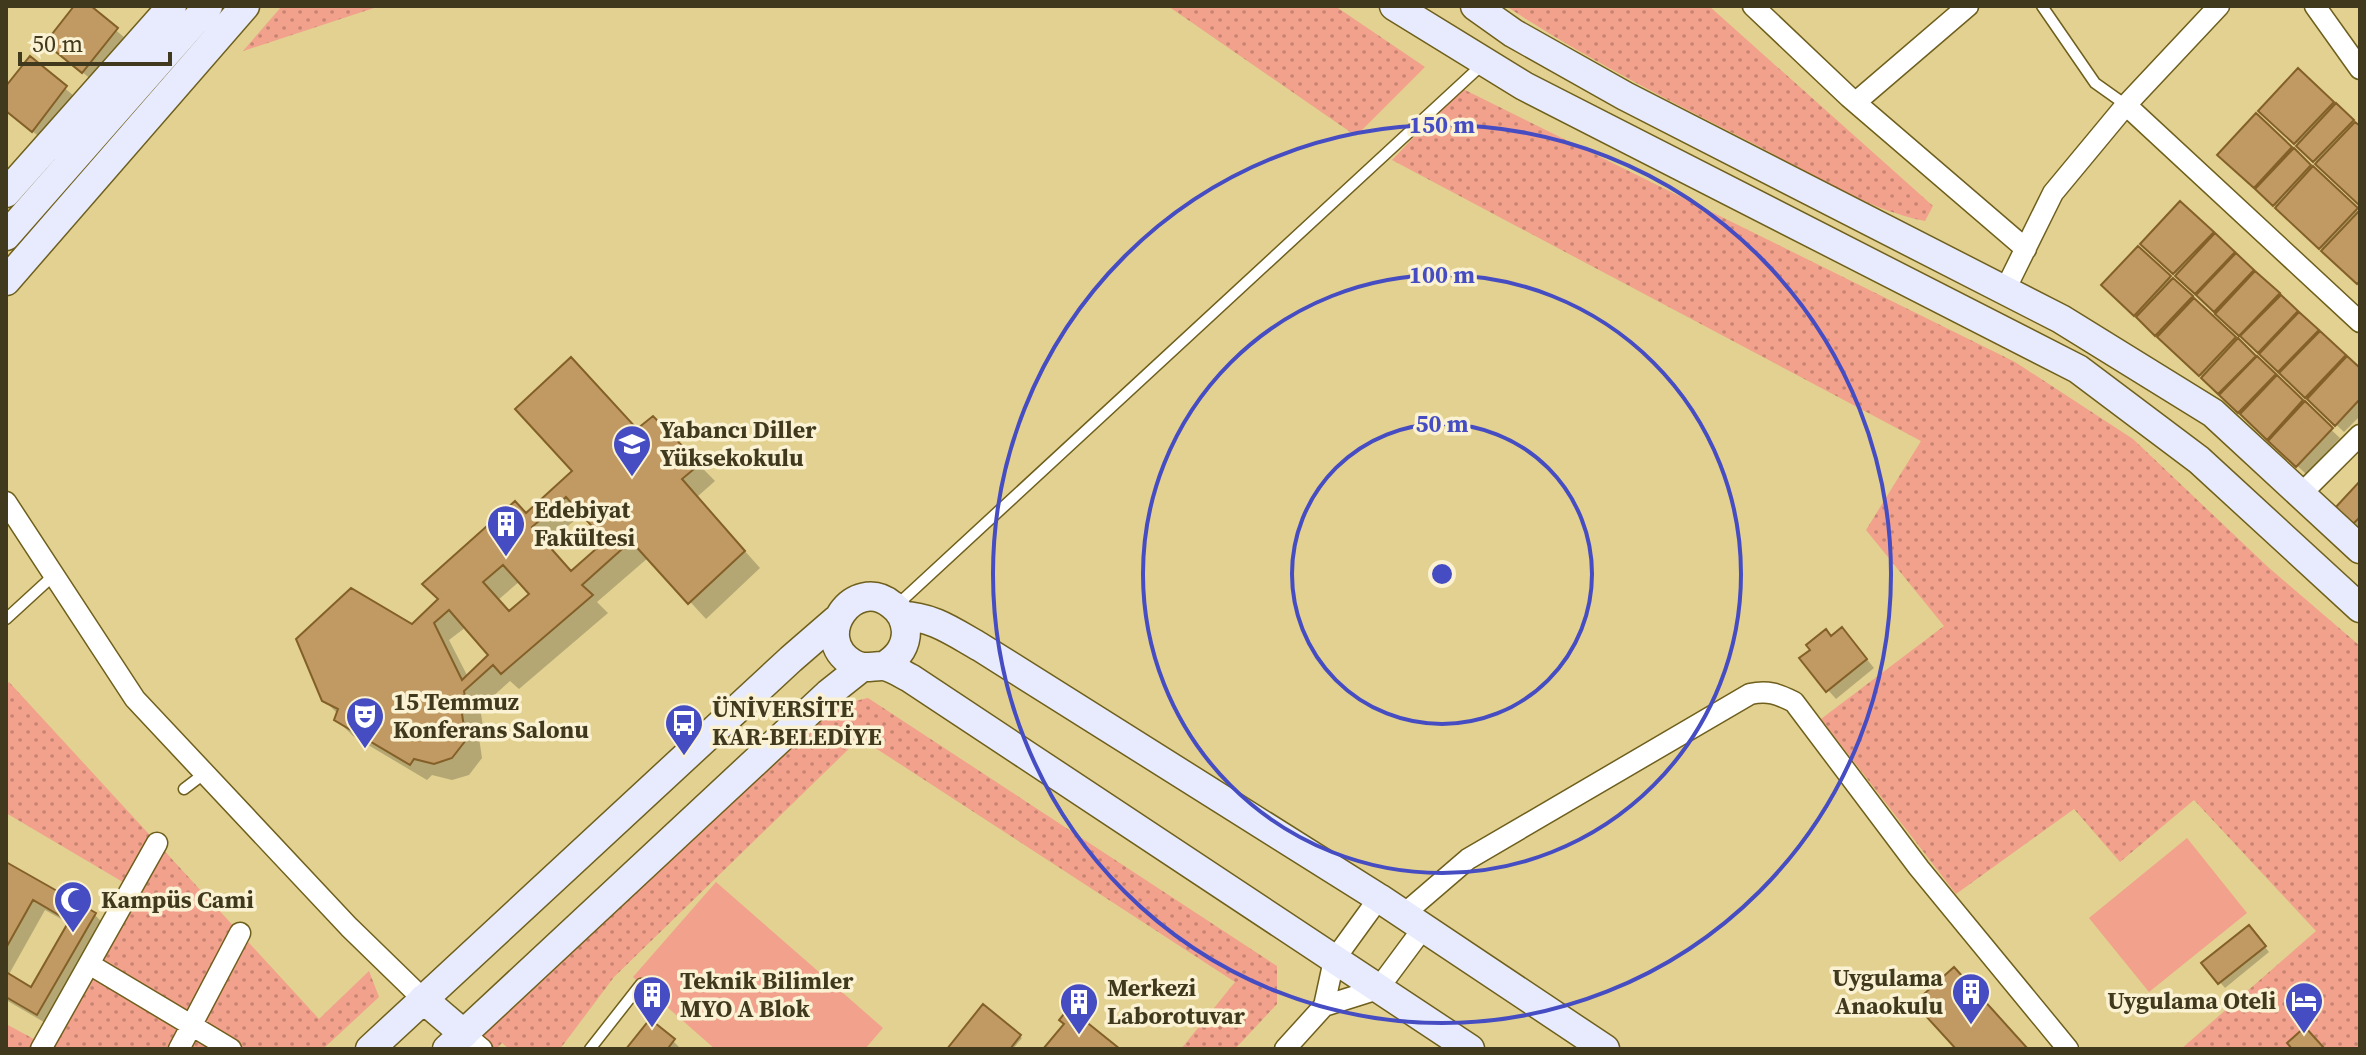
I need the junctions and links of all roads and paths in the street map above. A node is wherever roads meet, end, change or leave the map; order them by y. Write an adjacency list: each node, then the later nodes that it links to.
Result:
1 (208, 6): 16 (main road)
2 (245, 6): 18 (main road)
3 (1394, 6): 11 (main road)
4 (1475, 6): 19 (main road)
5 (1753, 6): 13 (street)
6 (1968, 6): 13 (street)
7 (2042, 6): 14 (lane)
8 (2219, 6): 14 (street)
9 (2315, 6): 12 (street)
10 (170, 7): 15 (main road)
11 (1485, 62): 26 (main road); 27 (lane)
12 (2360, 69)
13 (1856, 102): 17 (street)
14 (2126, 105): 17 (street); 20 (street)
15 (6, 193)
16 (6, 236)
17 (2026, 249): 19 (street)
18 (6, 281)
19 (2005, 290): 22 (main road)
20 (2360, 322)
21 (2360, 435): 22 (street)
22 (2301, 494): 24 (main road)
23 (6, 502): 25 (street)
24 (2360, 549)
25 (54, 575): 28 (lane); 31 (street)
26 (2360, 608)
27 (899, 611): 29 (main road); 30 (main road); 34 (main road)
28 (6, 619)
29 (836, 620): 30 (main road); 41 (main road)
30 (873, 666): 37 (main road); 44 (main road)
31 (205, 773): 32 (lane); 41 (street)
32 (184, 789)
33 (157, 843): 38 (street)
34 (1379, 898): 35 (main road); 37 (street)
35 (1414, 921): 40 (street); 52 (main road); 53 (street)
36 (240, 933): 43 (street)
37 (1334, 960): 40 (main road); 42 (street)
38 (89, 964): 43 (street); 45 (street)
39 (641, 984): 49 (lane)
40 (1378, 989): 42 (street); 51 (main road)
41 (423, 999): 44 (main road); 48 (main road)
42 (1324, 1006): 50 (street)
43 (192, 1025): 46 (street); 47 (street)
44 (464, 1044)
45 (41, 1049)
46 (179, 1049)
47 (231, 1049)
48 (370, 1049)
49 (590, 1049)
50 (1285, 1049)
51 (1470, 1049)
52 (1605, 1049)
53 (2068, 1049)

